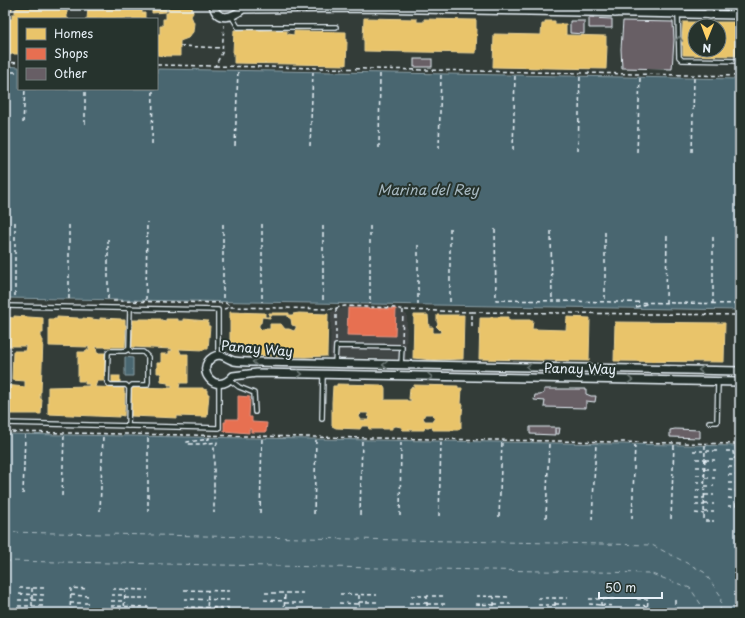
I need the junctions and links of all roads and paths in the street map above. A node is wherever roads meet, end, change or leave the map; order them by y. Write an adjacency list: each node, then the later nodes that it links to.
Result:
1 (213, 5): 10 (street)
2 (615, 5): 6 (street)
3 (709, 5): 8 (street)
4 (365, 7): 5 (street); 10 (street)
5 (476, 8): 6 (street)
6 (615, 13): 7 (street)
7 (678, 14): 8 (street); 15 (lane, one-way to 7)
8 (709, 15): 9 (street)
9 (740, 15)
10 (228, 17): 11 (lane); 13 (path)
11 (336, 27)
12 (180, 46): 13 (path)
13 (223, 48): 18 (path)
14 (5, 62): 16 (path)
15 (740, 62)
16 (18, 63)
17 (158, 65): 18 (path)
18 (215, 66): 27 (path)
19 (238, 70): 36 (path)
20 (5, 72): 21 (path)
21 (18, 72)
22 (313, 72): 37 (path)
23 (380, 73): 38 (path)
24 (441, 74): 39 (path)
25 (515, 75): 40 (path)
26 (580, 76): 41 (path)
27 (740, 76)
28 (640, 78): 42 (path)
29 (694, 78): 43 (path)
30 (25, 90): 33 (path)
31 (85, 90): 34 (path)
32 (153, 90): 35 (path)
33 (23, 123)
34 (85, 124)
35 (152, 144)
36 (235, 146)
37 (310, 146)
38 (379, 148)
39 (439, 149)
40 (513, 150)
41 (578, 151)
42 (637, 152)
43 (692, 152)
44 (15, 222): 59 (path)
45 (69, 222): 60 (path)
46 (147, 222): 62 (path)
47 (223, 224): 63 (path)
48 (262, 224): 65 (path)
49 (323, 226): 66 (path)
50 (370, 226): 70 (path)
51 (450, 228): 74 (path)
52 (495, 229): 64 (path)
53 (551, 231): 64 (path)
54 (605, 232): 67 (path)
55 (667, 233): 69 (path)
56 (713, 235): 71 (path)
57 (108, 239): 61 (path)
58 (418, 243): 73 (path)
59 (15, 298)
60 (69, 299)
61 (108, 300)
62 (146, 300)
63 (223, 301)
64 (552, 301): 67 (path)
65 (262, 302)
66 (323, 302)
67 (605, 302): 68 (path)
68 (652, 303): 69 (path); 76 (path)
69 (666, 303): 71 (path)
70 (370, 304)
71 (712, 304): 72 (path)
72 (740, 304)
73 (418, 305)
74 (450, 305)
75 (5, 306): 77 (lane)
76 (636, 307)
77 (130, 308): 79 (lane); 86 (lane)
78 (336, 308): 79 (path); 80 (path); 84 (path)
79 (218, 310): 87 (lane)
80 (403, 310): 81 (path); 85 (path)
81 (472, 312): 82 (path); 83 (path)
82 (740, 315)
83 (472, 326)
84 (336, 346): 85 (lane); 88 (lane)
85 (402, 348): 89 (lane)
86 (129, 349): 96 (lane); 96 (lane)
87 (218, 356): 88 (street, Panay Way, one-way to 87); 95 (street, Panay Way)
88 (335, 364): 89 (street, Panay Way, one-way to 88)
89 (401, 365): 90 (street, Panay Way, one-way to 89)
90 (740, 371)
91 (323, 375): 92 (street, Panay Way, one-way to 91); 93 (street, Panay Way, one-way to 93); 98 (lane)
92 (230, 380): 95 (street, Panay Way); 97 (lane)
93 (718, 382): 94 (street, Panay Way); 99 (lane)
94 (740, 382)
95 (219, 384): 101 (lane)
96 (129, 388): 101 (lane)
97 (255, 412)
98 (322, 419)
99 (709, 422)
100 (5, 423): 101 (lane)
101 (128, 426)
102 (5, 432): 117 (path)
103 (25, 435): 153 (path)
104 (64, 435): 156 (path)
105 (103, 436): 165 (path)
106 (148, 437): 166 (path)
107 (209, 437): 168 (path)
108 (262, 438): 169 (path)
109 (316, 439): 172 (path)
110 (362, 440): 173 (path)
111 (401, 441): 174 (path)
112 (441, 442): 175 (path)
113 (502, 442): 176 (path)
114 (549, 443): 177 (path)
115 (596, 444): 180 (path)
116 (635, 444): 178 (path)
117 (740, 444)
118 (674, 445): 179 (path)
119 (705, 445): 128 (path)
120 (736, 446): 129 (path)
121 (693, 451): 122 (path)
122 (703, 451)
123 (706, 451): 124 (path)
124 (719, 451)
125 (726, 451): 129 (path)
126 (740, 451): 129 (path)
127 (696, 459): 128 (path)
128 (706, 459): 130 (path); 135 (path)
129 (737, 459): 131 (path); 134 (path)
130 (715, 460)
131 (729, 460)
132 (696, 467): 135 (path)
133 (728, 467): 134 (path)
134 (737, 467): 140 (path)
135 (705, 468): 136 (path); 138 (path)
136 (715, 469)
137 (696, 475): 138 (path)
138 (705, 475): 141 (path)
139 (728, 475): 140 (path)
140 (737, 475): 146 (path)
141 (705, 478): 142 (path); 144 (path)
142 (714, 478)
143 (696, 482): 144 (path)
144 (705, 482): 147 (path)
145 (728, 483): 146 (path)
146 (737, 483): 152 (path)
147 (705, 486): 148 (path); 150 (path)
148 (714, 486)
149 (696, 490): 150 (path)
150 (705, 490): 154 (path)
151 (728, 490): 152 (path)
152 (737, 491): 160 (path)
153 (23, 494)
154 (705, 495): 155 (path); 158 (path)
155 (714, 495)
156 (62, 496)
157 (696, 498): 158 (path)
158 (705, 498): 161 (path)
159 (728, 498): 160 (path)
160 (736, 499): 164 (path)
161 (705, 504): 162 (path); 163 (path); 171 (path)
162 (714, 504)
163 (696, 505)
164 (728, 506)
165 (100, 511)
166 (148, 512)
167 (714, 512): 171 (path)
168 (214, 513)
169 (260, 513)
170 (696, 513): 171 (path)
171 (704, 513): 181 (path)
172 (314, 514)
173 (360, 515)
174 (400, 516)
175 (439, 516)
176 (499, 517)
177 (546, 518)
178 (632, 519)
179 (671, 519)
180 (592, 520)
181 (714, 521)
182 (19, 588): 183 (path)
183 (32, 588): 184 (path); 277 (path)
184 (46, 588)
185 (88, 589): 198 (path)
186 (112, 589): 187 (path)
187 (125, 589): 188 (path); 203 (path)
188 (148, 590)
189 (184, 590): 190 (path)
190 (208, 590): 191 (path); 278 (path)
191 (229, 591)
192 (264, 593): 193 (path)
193 (285, 593): 195 (path); 226 (path)
194 (19, 594): 197 (path)
195 (303, 594)
196 (340, 594): 200 (path)
197 (45, 595)
198 (71, 595): 202 (path); 228 (path)
199 (111, 595): 203 (path)
200 (359, 595): 201 (path); 232 (path)
201 (377, 595)
202 (88, 596)
203 (125, 596): 210 (path); 225 (path)
204 (411, 596): 205 (path)
205 (427, 596): 206 (path); 234 (path)
206 (445, 596)
207 (476, 596): 208 (path)
208 (494, 597): 209 (path); 241 (path)
209 (511, 597)
210 (148, 598)
211 (538, 598): 212 (path)
212 (555, 598): 213 (path); 238 (path)
213 (568, 598)
214 (184, 599): 222 (path)
215 (589, 599): 216 (path)
216 (601, 599): 217 (path); 243 (path)
217 (614, 599)
218 (636, 599): 249 (path)
219 (675, 599): 282 (path)
220 (18, 600): 221 (path)
221 (45, 600)
222 (229, 600)
223 (264, 600): 226 (path)
224 (111, 601): 225 (path)
225 (124, 601): 264 (path)
226 (285, 602): 230 (path); 265 (path)
227 (378, 602): 232 (path)
228 (70, 603): 229 (path); 262 (path)
229 (88, 603)
230 (304, 603)
231 (339, 603): 232 (path)
232 (359, 603): 253 (path)
233 (409, 603): 234 (path)
234 (427, 603): 235 (path); 268 (path)
235 (446, 604)
236 (476, 604): 241 (path)
237 (511, 604): 241 (path)
238 (555, 604): 239 (path); 242 (path); 273 (path)
239 (568, 604)
240 (588, 604): 243 (path)
241 (494, 605): 270 (path)
242 (538, 605)
243 (601, 605): 248 (path); 274 (path)
244 (636, 605): 249 (path)
245 (18, 606): 246 (path)
246 (45, 606)
247 (111, 606): 250 (path)
248 (614, 606)
249 (648, 606): 282 (path)
250 (148, 607)
251 (184, 607): 252 (path)
252 (228, 608)
253 (359, 609): 255 (path); 279 (path)
254 (264, 610): 265 (path)
255 (378, 610)
256 (410, 610): 268 (path)
257 (567, 610): 273 (path)
258 (588, 610): 274 (path)
259 (88, 611): 262 (path)
260 (19, 612): 261 (path)
261 (45, 612)
262 (70, 612)
263 (111, 612): 264 (path)
264 (124, 612)
265 (284, 612): 266 (path)
266 (303, 612)
267 (339, 612): 279 (path)
268 (427, 612): 269 (path)
269 (446, 612)
270 (494, 612): 271 (path)
271 (511, 612)
272 (538, 612): 273 (path)
273 (555, 612)
274 (601, 612): 275 (path)
275 (614, 612)
276 (635, 612): 282 (path)
277 (32, 613)
278 (207, 613)
279 (359, 613)
280 (476, 613): 281 (path)
281 (490, 613)
282 (648, 613)

